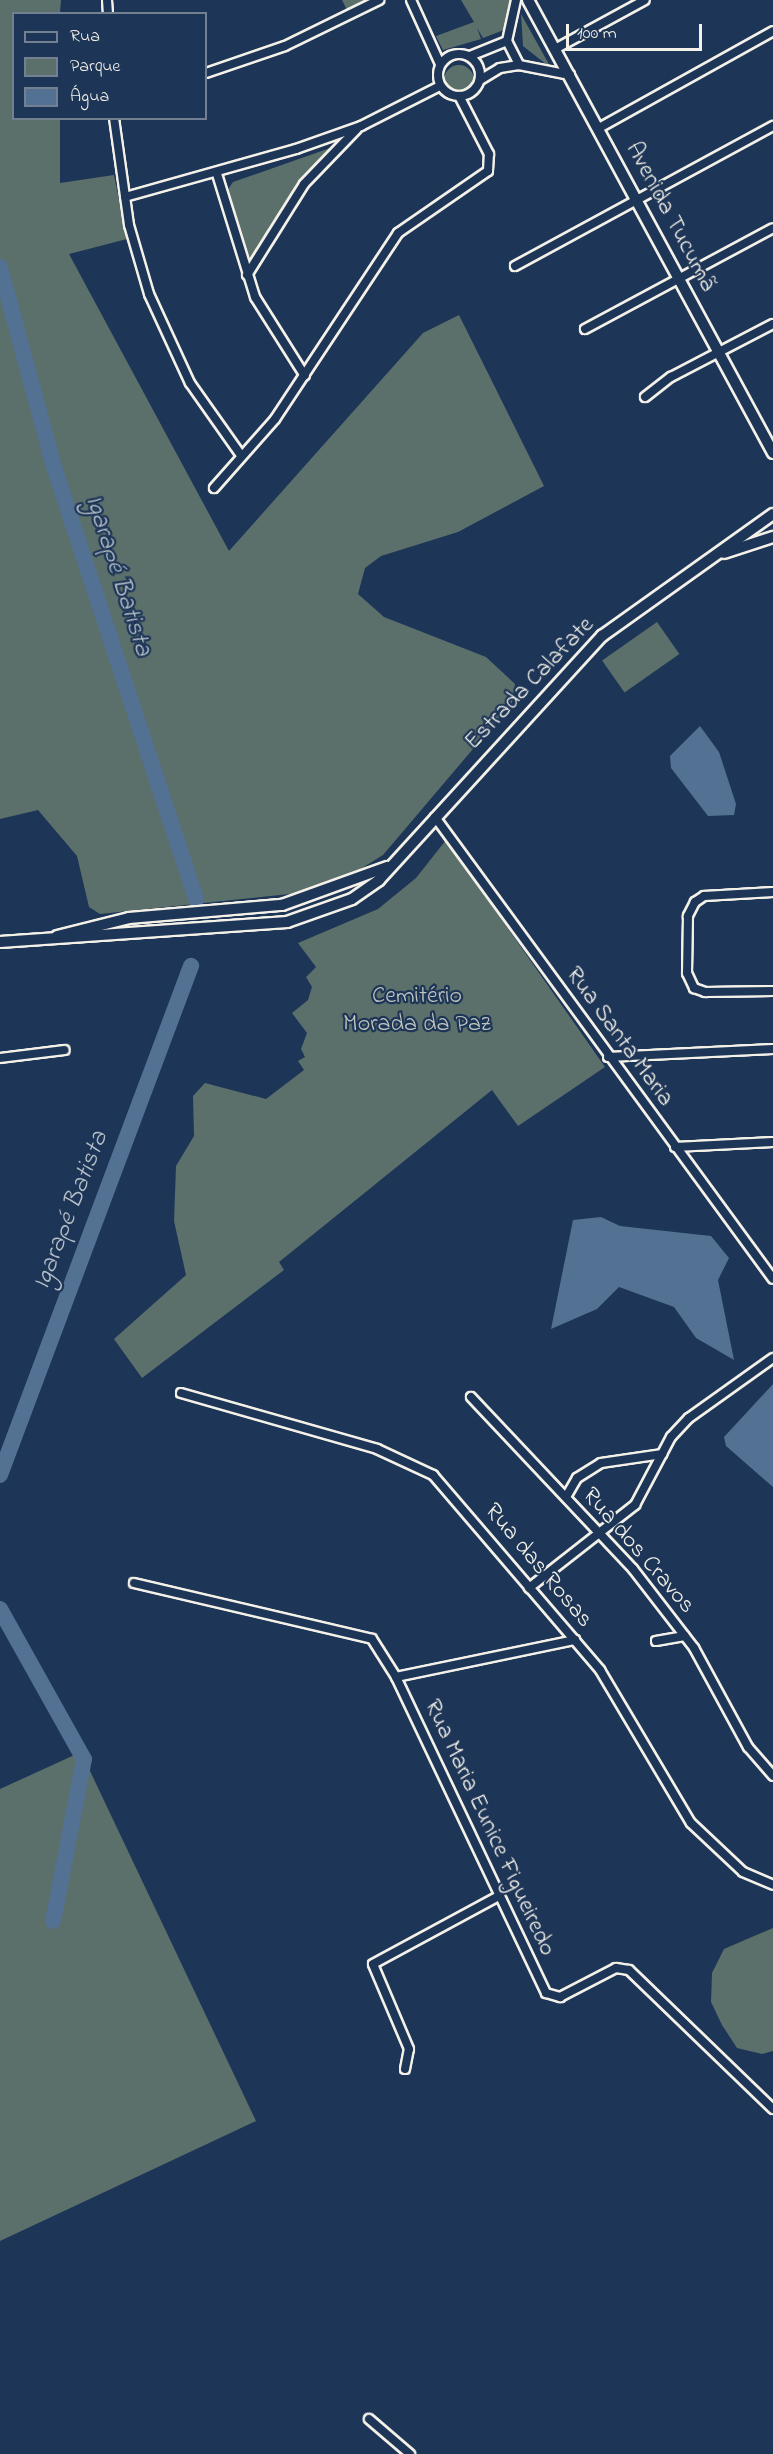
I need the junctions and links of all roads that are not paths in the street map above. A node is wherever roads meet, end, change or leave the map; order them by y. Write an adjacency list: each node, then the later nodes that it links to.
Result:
1 (379, 0): 12 (street)
2 (411, 0): 10 (street)
3 (516, 0): 7 (street)
4 (528, 0): 8 (street, Avenida Tucumã)
5 (645, 0): 8 (street)
6 (773, 31): 20 (street)
7 (507, 41): 9 (street); 11 (street)
8 (555, 49): 13 (street, Avenida Tucumã)
9 (470, 56): 10 (street); 14 (street)
10 (440, 64): 15 (street)
11 (519, 65): 13 (street); 14 (street)
12 (207, 73)
13 (570, 75): 20 (street, Avenida Tucumã)
14 (480, 80): 16 (street)
15 (440, 86): 16 (street); 18 (street)
16 (459, 96): 31 (street)
17 (114, 120): 22 (street)
18 (361, 126): 21 (street); 26 (street)
19 (773, 126): 23 (street)
20 (599, 128): 23 (street, Avenida Tucumã)
21 (217, 174): 22 (street); 26 (street)
22 (125, 197): 34 (street)
23 (637, 201): 25 (street); 27 (street, Avenida Tucumã)
24 (773, 228): 27 (street)
25 (515, 266)
26 (247, 275): 31 (street)
27 (679, 278): 29 (street); 30 (street, Avenida Tucumã)
28 (773, 324): 30 (street)
29 (585, 329)
30 (718, 354): 32 (street); 33 (street, Avenida Tucumã)
31 (305, 376): 34 (street)
32 (645, 397)
33 (773, 453)
34 (240, 454): 35 (street)
35 (214, 488)
36 (773, 514): 37 (street, Estrada Calafate)
37 (760, 522): 38 (street); 39 (street, Estrada Calafate)
38 (769, 538): 39 (street, Estrada Calafate)
39 (723, 553): 40 (street, Estrada Calafate)
40 (435, 817): 41 (street, Estrada Calafate); 48 (street, Rua Santa Maria)
41 (387, 867): 43 (street, Estrada Calafate); 43 (street, Estrada Calafate)
42 (773, 892): 45 (street)
43 (57, 936): 44 (street, Estrada Calafate)
44 (0, 942)
45 (773, 991)
46 (773, 1049): 48 (street)
47 (65, 1050): 49 (street)
48 (608, 1057): 51 (street, Rua Santa Maria)
49 (0, 1058)
50 (773, 1142): 51 (street)
51 (675, 1147): 52 (street, Rua Santa Maria)
52 (773, 1280)
53 (773, 1358): 56 (street)
54 (181, 1393): 60 (street, Rua das Rosas)
55 (471, 1397): 57 (street, Rua dos Cravos)
56 (662, 1454): 57 (street); 58 (street)
57 (566, 1497): 58 (street, Rua dos Cravos)
58 (600, 1535): 60 (street); 61 (street, Rua dos Cravos)
59 (134, 1583): 64 (street, Rua Maria Eunice Figueiredo)
60 (529, 1588): 62 (street, Rua das Rosas)
61 (685, 1636): 63 (street); 65 (street, Rua dos Cravos)
62 (575, 1640): 64 (street); 66 (street, Rua das Rosas)
63 (656, 1641)
64 (396, 1677): 67 (street, Rua Maria Eunice Figueiredo)
65 (773, 1776)
66 (773, 1885)
67 (499, 1896): 68 (street); 69 (street, Rua Maria Eunice Figueiredo)
68 (405, 2069)
69 (773, 2109)
70 (369, 2419): 71 (street)
71 (410, 2454)

